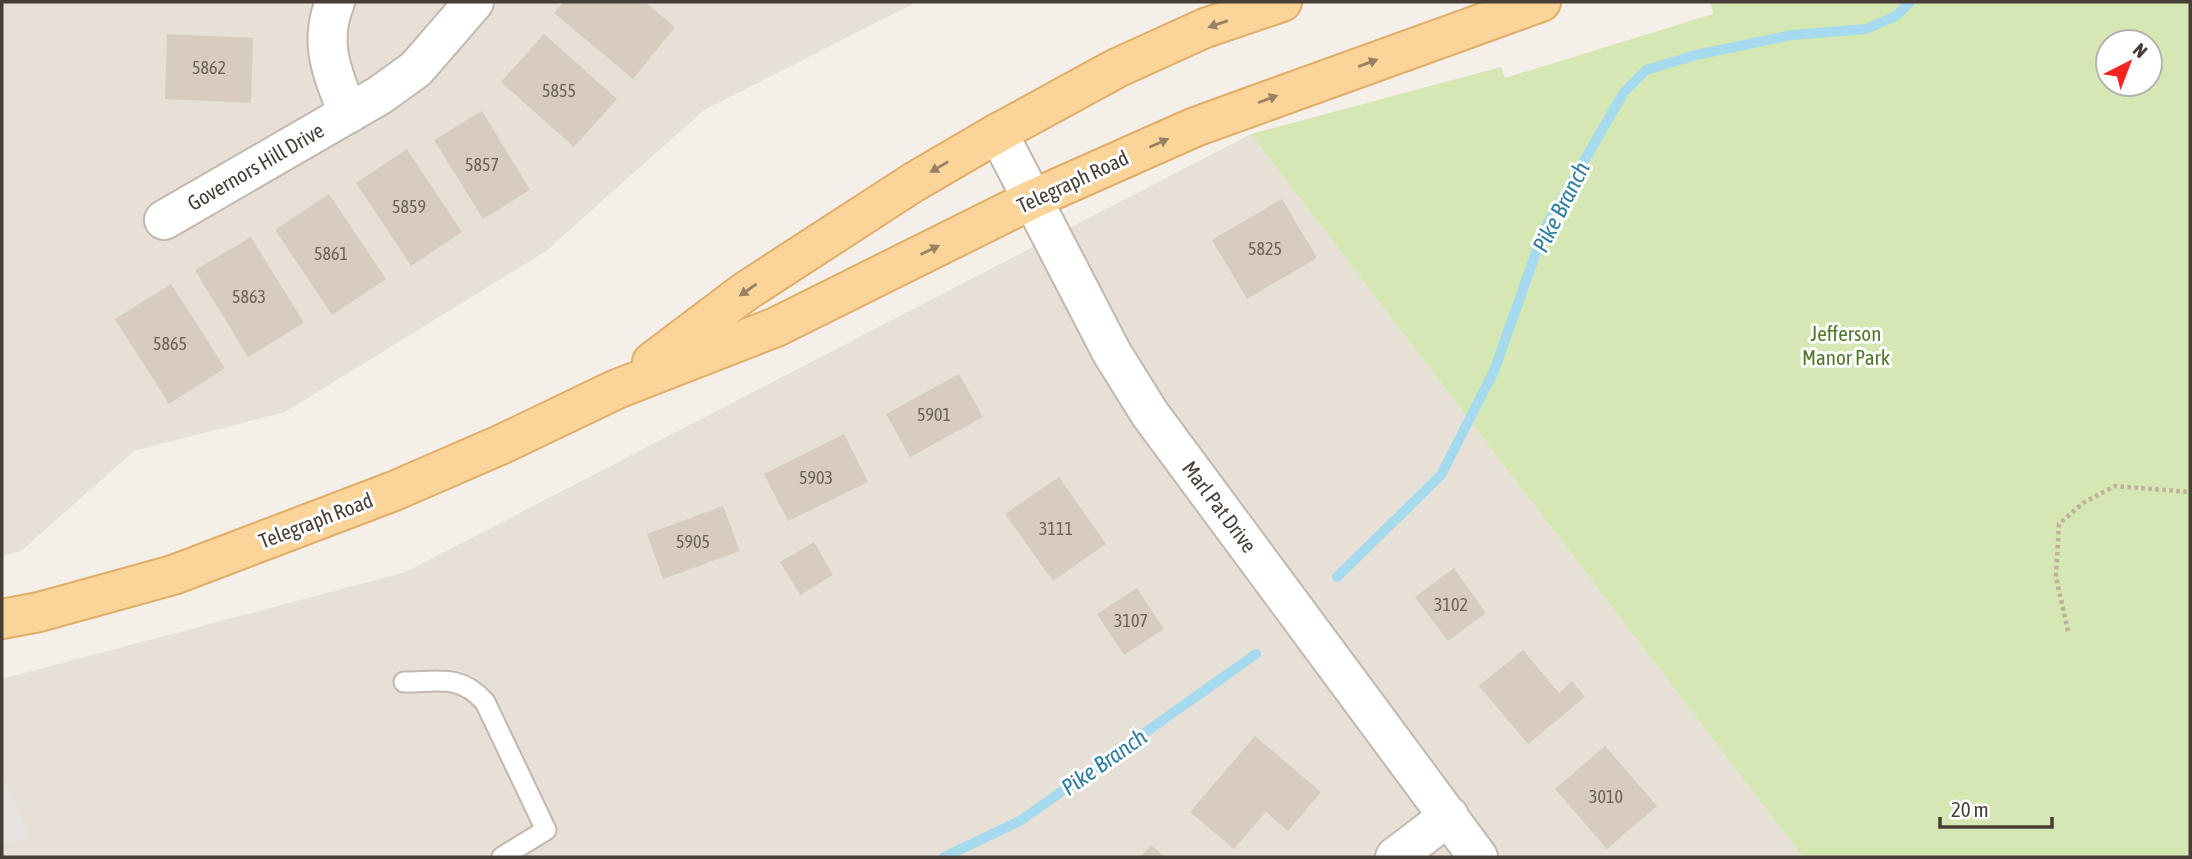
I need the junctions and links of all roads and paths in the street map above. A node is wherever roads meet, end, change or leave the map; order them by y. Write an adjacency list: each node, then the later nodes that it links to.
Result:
1 (335, 2): 5 (street, Governors Hill Drive)
2 (474, 2): 5 (street, Governors Hill Drive)
3 (1282, 2): 6 (main road, Telegraph Road, one-way to 6)
4 (1541, 2): 7 (main road, Telegraph Road, one-way to 4)
5 (348, 114): 8 (street, Governors Hill Drive)
6 (998, 133): 7 (street, Marl Pat Drive); 9 (main road, Telegraph Road, one-way to 9)
7 (1033, 199): 9 (main road, Telegraph Road, one-way to 7); 14 (street, Marl Pat Drive)
8 (164, 220)
9 (617, 389): 11 (main road, Telegraph Road)
10 (2190, 492): 12 (path)
11 (2, 619)
12 (2068, 631)
13 (404, 682): 15 (lane)
14 (1449, 816): 16 (street); 17 (street, Marl Pat Drive)
15 (502, 857)
16 (1395, 857)
17 (1478, 857)

